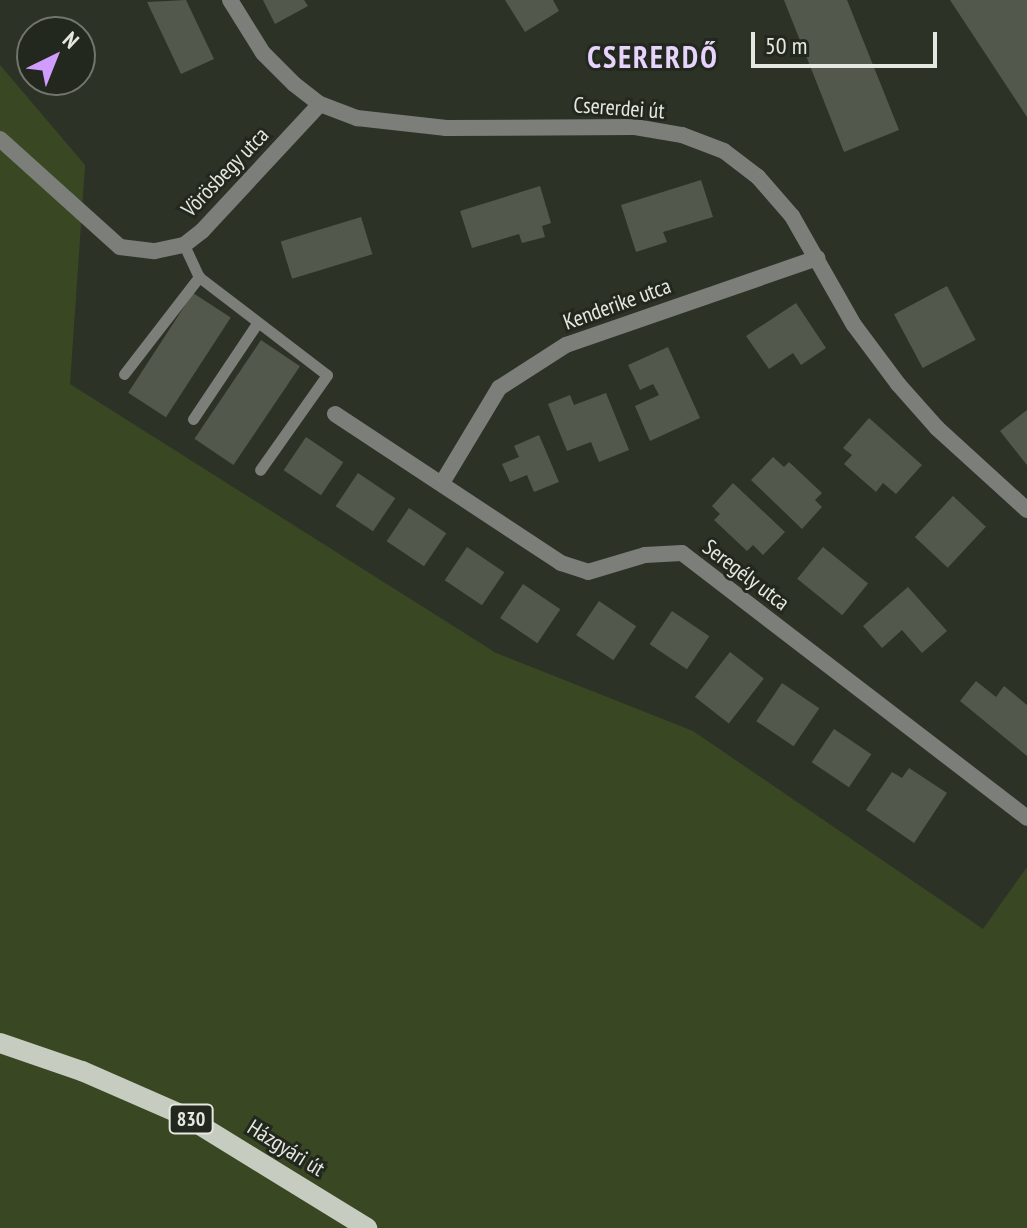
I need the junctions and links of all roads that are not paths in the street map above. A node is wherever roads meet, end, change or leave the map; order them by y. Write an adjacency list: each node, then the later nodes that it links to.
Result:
1 (230, 0): 2 (street, Csererdei út)
2 (320, 104): 4 (street, Vörösbegy utca); 5 (street, Csererdei út)
3 (0, 139): 4 (street, Vörösbegy utca)
4 (184, 245): 6 (lane)
5 (817, 258): 12 (street, Kenderike utca); 13 (street, Csererdei út)
6 (199, 277): 7 (lane); 8 (lane)
7 (256, 325): 10 (lane); 11 (lane)
8 (124, 374)
9 (335, 414): 12 (street, Seregély utca)
10 (193, 419)
11 (260, 470)
12 (442, 483): 14 (street, Seregély utca)
13 (1027, 510)
14 (1026, 814)
15 (0, 1043): 16 (main road, Házgyári út / 830)
16 (367, 1228)

